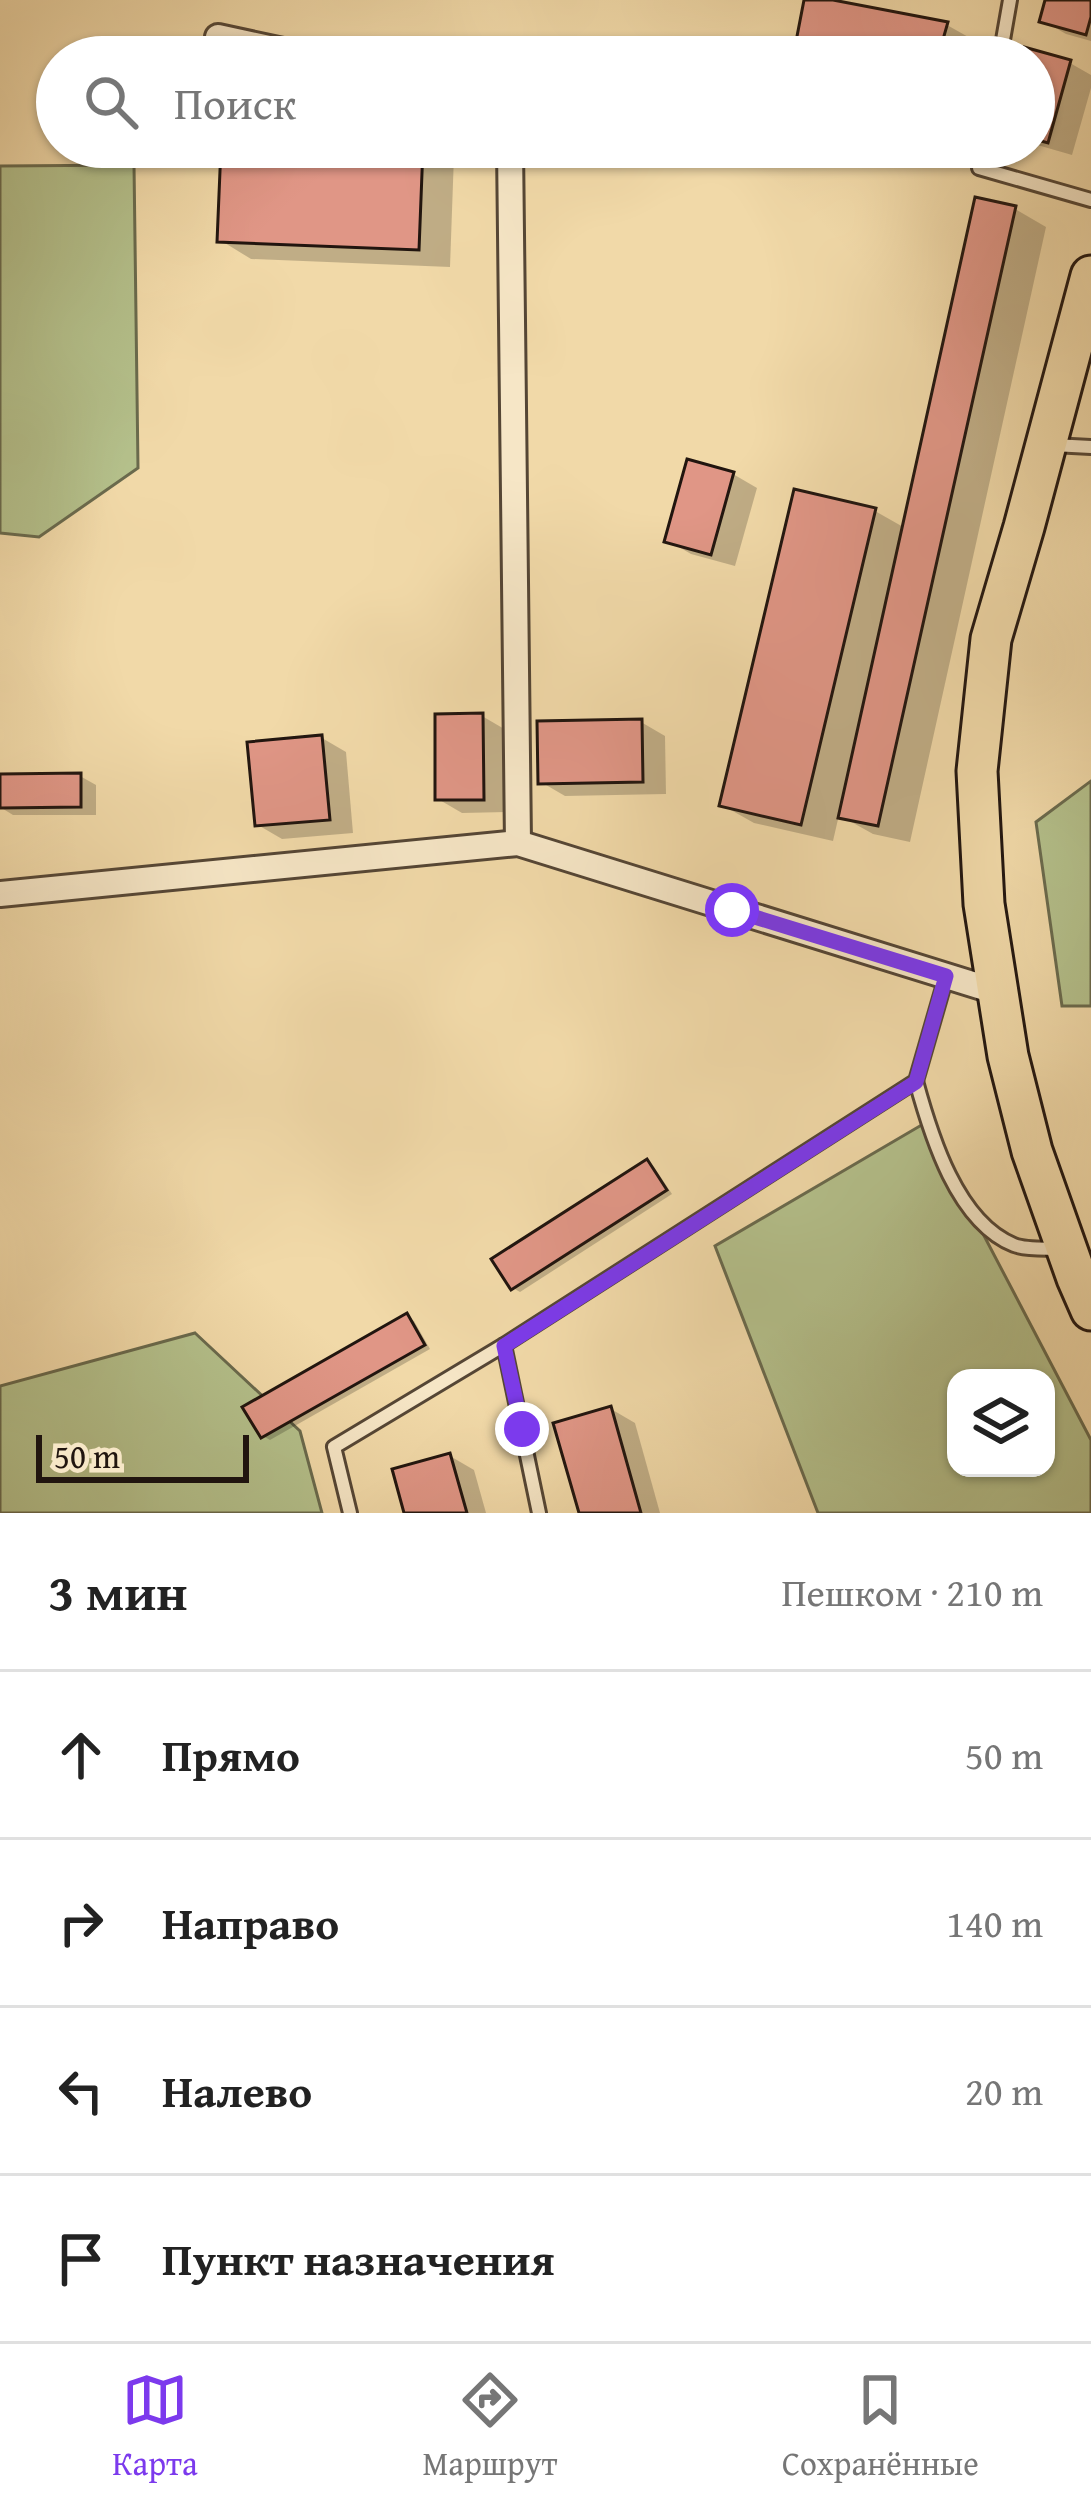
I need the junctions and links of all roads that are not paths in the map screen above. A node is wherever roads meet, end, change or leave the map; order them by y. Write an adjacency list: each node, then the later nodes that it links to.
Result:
1 (1010, 0): 2 (lane)
2 (1004, 36)
3 (510, 168): 9 (street)
4 (980, 168): 5 (lane)
5 (1091, 200)
6 (1091, 277): 7 (highway)
7 (1046, 445): 8 (lane); 12 (highway)
8 (1091, 447)
9 (518, 843): 10 (street); 11 (street)
10 (0, 894)
11 (946, 976): 12 (street); 13 (lane)
12 (998, 992): 14 (highway)
13 (916, 1082): 14 (lane); 16 (lane)
14 (1067, 1250): 15 (highway)
15 (1091, 1310)
16 (504, 1346): 17 (lane); 18 (lane)
17 (350, 1513)
18 (539, 1513)

